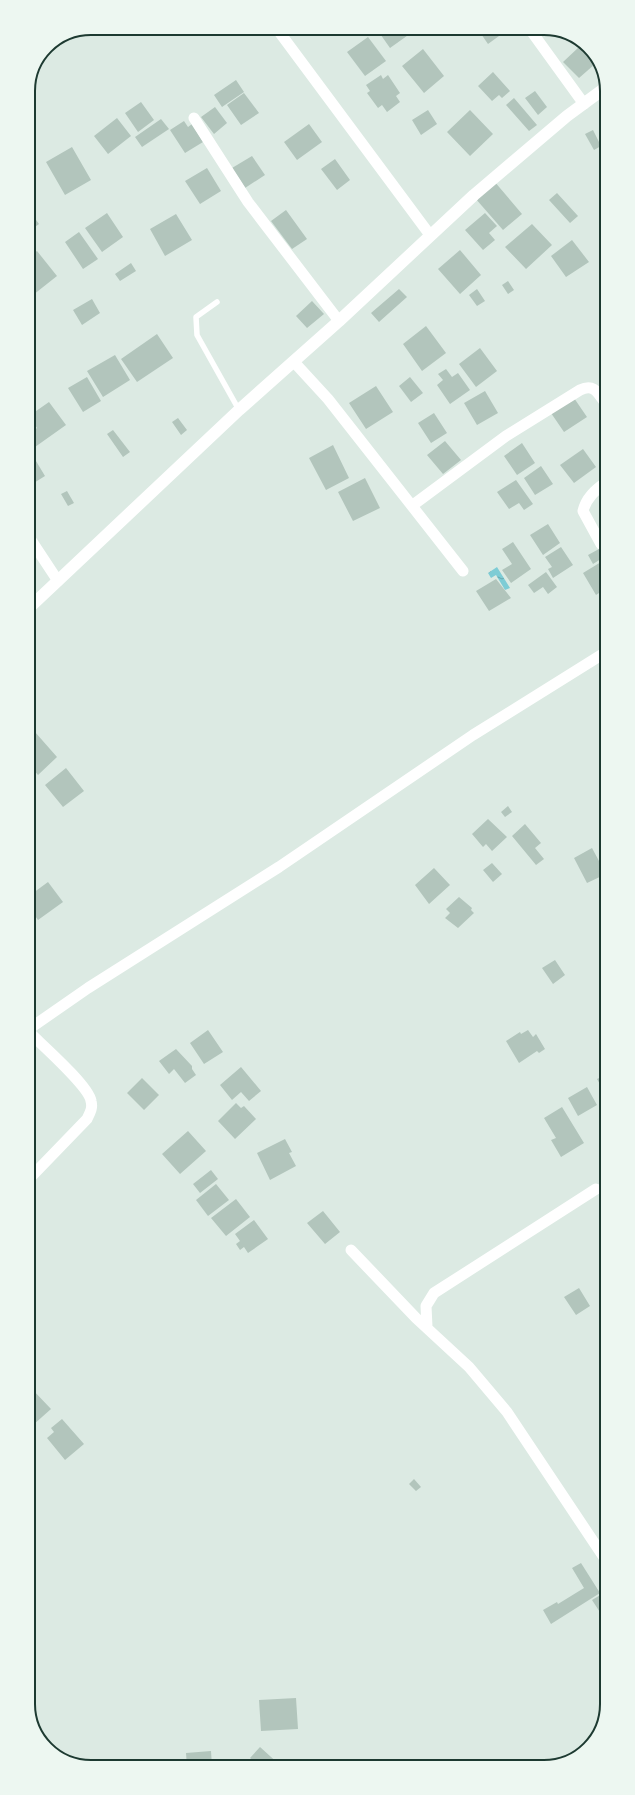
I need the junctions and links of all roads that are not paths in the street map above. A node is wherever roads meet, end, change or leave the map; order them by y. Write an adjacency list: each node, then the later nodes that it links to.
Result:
1 (281, 35): 6 (street)
2 (534, 35): 4 (street)
3 (600, 92): 4 (street)
4 (584, 104): 6 (street)
5 (194, 118): 8 (street)
6 (430, 235): 8 (street)
7 (217, 302): 11 (lane)
8 (339, 321): 9 (street)
9 (294, 362): 11 (street); 13 (street)
10 (600, 397): 13 (street)
11 (239, 410): 17 (street)
12 (600, 487): 14 (street)
13 (413, 505): 16 (street)
14 (600, 542)
15 (35, 546): 17 (street)
16 (463, 570)
17 (58, 581): 18 (street)
18 (35, 602)
19 (600, 656): 20 (street)
20 (35, 1025)
21 (35, 1038): 22 (street)
22 (35, 1173)
23 (596, 1190): 25 (street)
24 (351, 1250): 25 (street)
25 (427, 1327): 26 (street)
26 (600, 1552)

